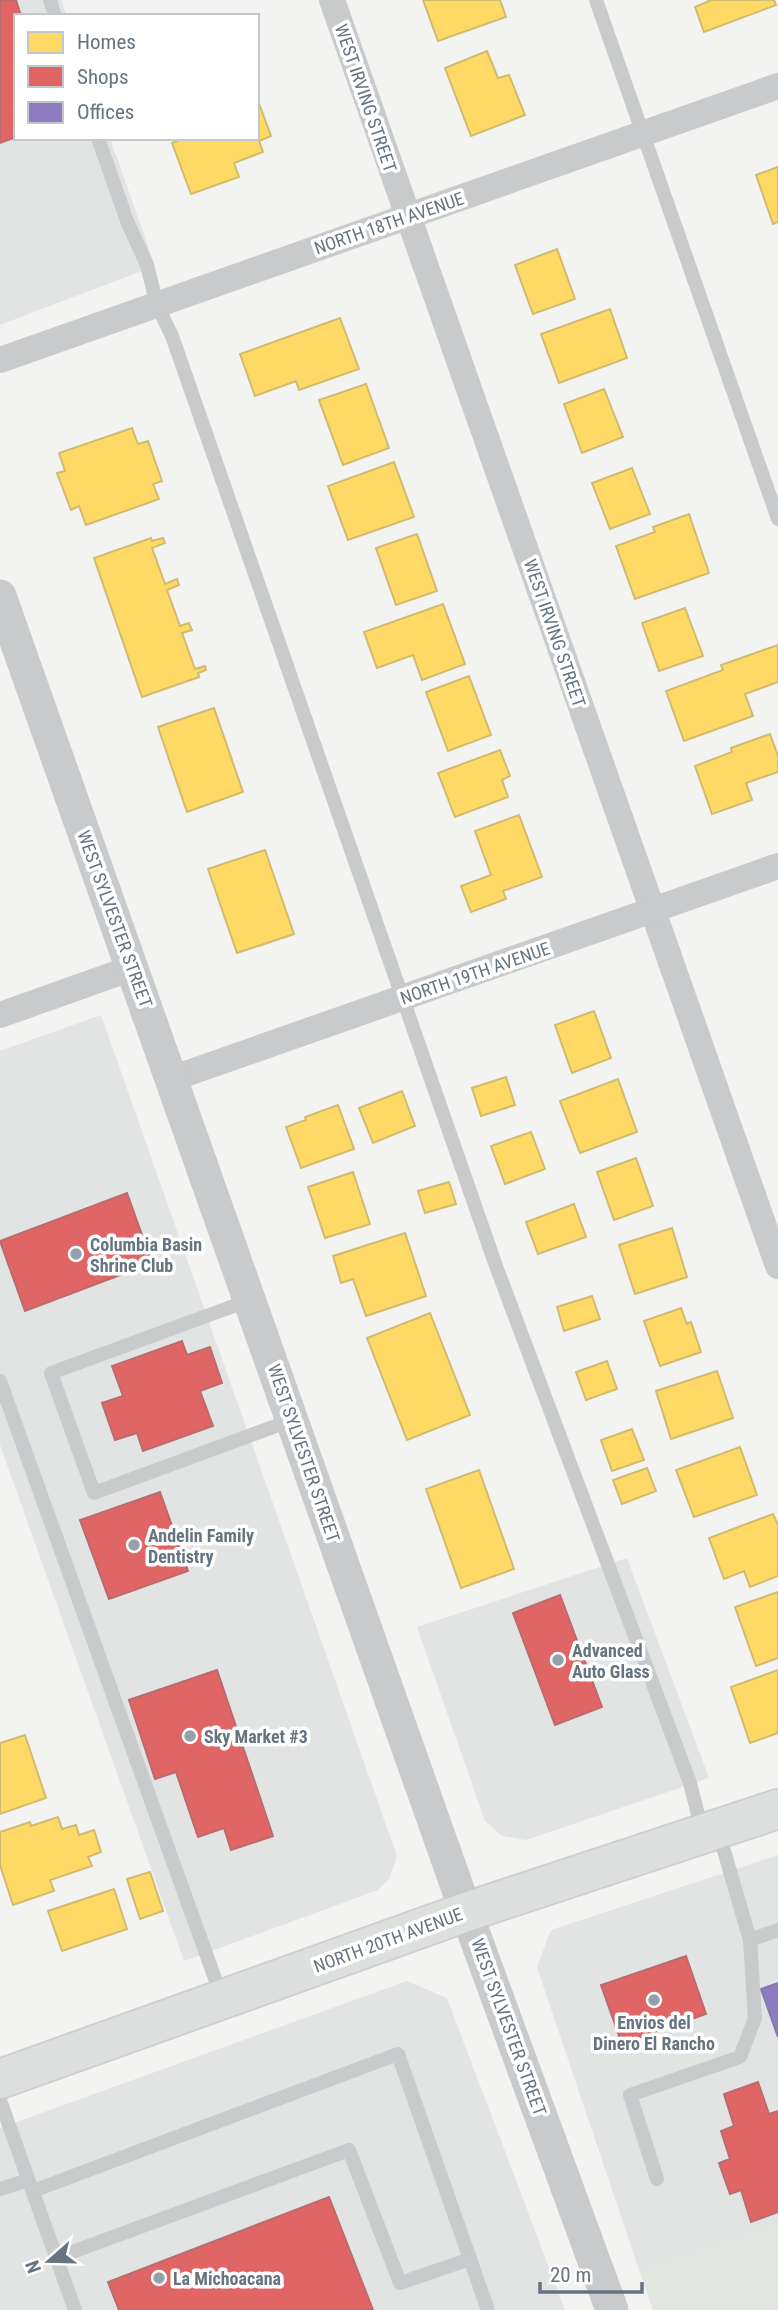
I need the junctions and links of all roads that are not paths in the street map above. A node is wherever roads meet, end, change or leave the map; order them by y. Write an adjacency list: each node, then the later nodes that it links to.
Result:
1 (332, 0): 6 (street, WEST IRVING STREET)
2 (596, 0): 4 (lane)
3 (778, 86): 4 (street, NORTH 18TH AVENUE)
4 (642, 134): 6 (street, NORTH 18TH AVENUE); 9 (lane)
5 (100, 140): 7 (lane)
6 (408, 217): 7 (street, NORTH 18TH AVENUE); 12 (street, WEST IRVING STREET)
7 (157, 305): 8 (street, NORTH 18TH AVENUE); 14 (lane)
8 (0, 360)
9 (778, 519)
10 (0, 596): 13 (street, WEST SYLVESTER STREET)
11 (778, 866): 12 (street, NORTH 19TH AVENUE)
12 (653, 910): 14 (street, NORTH 19TH AVENUE); 17 (street, WEST IRVING STREET)
13 (132, 968): 15 (street); 16 (street, WEST SYLVESTER STREET)
14 (401, 998): 16 (street, NORTH 19TH AVENUE); 22 (lane)
15 (0, 1016)
16 (171, 1079): 18 (street, WEST SYLVESTER STREET)
17 (778, 1266)
18 (250, 1300): 20 (street, WEST SYLVESTER STREET); 20 (lane)
19 (0, 1381): 26 (lane)
20 (292, 1420): 23 (street, WEST SYLVESTER STREET)
21 (778, 1809): 22 (main road, NORTH 20TH AVENUE)
22 (710, 1831): 23 (main road, NORTH 20TH AVENUE); 25 (lane)
23 (466, 1912): 26 (main road, NORTH 20TH AVENUE); 34 (street, WEST SYLVESTER STREET)
24 (778, 1930): 25 (lane)
25 (750, 1940): 29 (lane)
26 (222, 2000): 27 (main road, NORTH 20TH AVENUE)
27 (0, 2079)
28 (0, 2100): 30 (lane)
29 (657, 2179)
30 (31, 2185): 31 (lane); 32 (lane); 33 (lane)
31 (0, 2189)
32 (56, 2258): 33 (lane); 35 (lane)
33 (470, 2259): 36 (lane)
34 (605, 2308)
35 (75, 2310)
36 (488, 2310)

